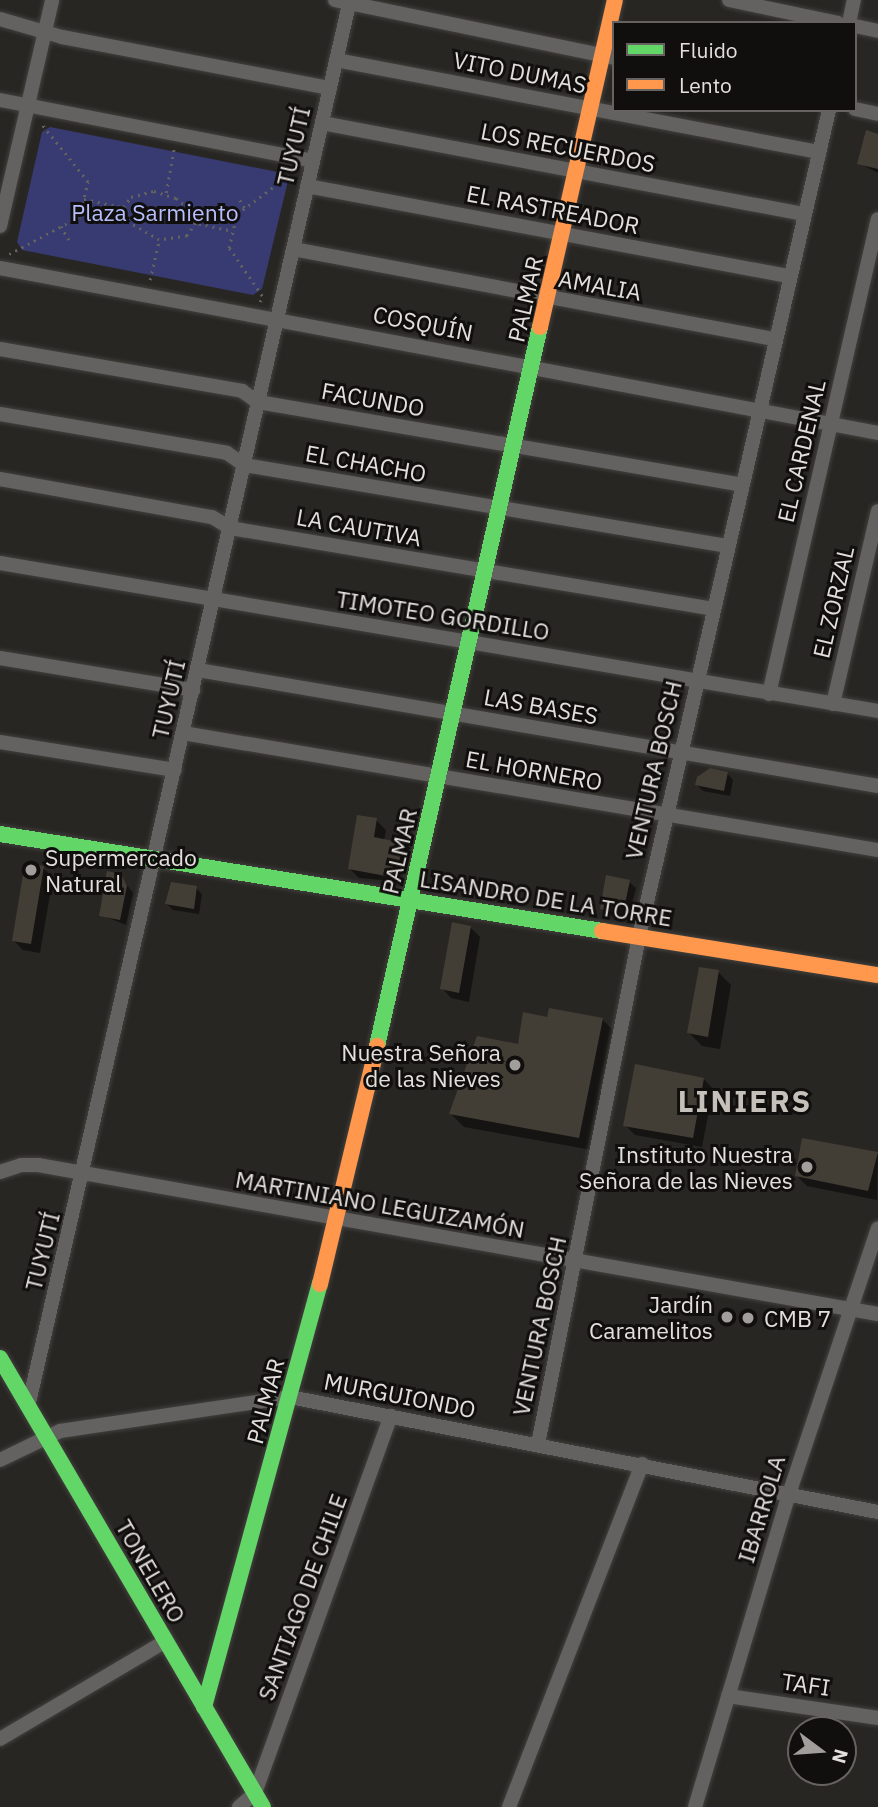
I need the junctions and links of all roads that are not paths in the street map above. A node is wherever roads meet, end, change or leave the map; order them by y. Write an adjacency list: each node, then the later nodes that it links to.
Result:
1 (52, 0): 12 (street)
2 (615, 0): 7 (street, PALMAR)
3 (729, 0): 8 (street)
4 (854, 0): 9 (street)
5 (345, 1): 14 (street); 15 (street, TUYUTÍ)
6 (0, 19): 12 (street)
7 (612, 21)
8 (829, 21)
9 (849, 21)
10 (612, 24): 14 (street, PALMAR)
11 (857, 26): 13 (street)
12 (45, 31): 16 (street); 18 (street)
13 (878, 31)
14 (608, 57): 19 (street, PALMAR)
15 (336, 60): 16 (street, TUYUTÍ); 19 (street, VITO DUMAS)
16 (330, 88): 23 (street, TUYUTÍ)
17 (0, 100): 18 (street)
18 (28, 106): 25 (street); 27 (street)
19 (591, 109): 24 (street, VITO DUMAS); 26 (street, PALMAR)
20 (857, 109): 22 (street)
21 (829, 112): 24 (street, VENTURA BOSCH)
22 (878, 114)
23 (322, 123): 25 (street, TUYUTÍ); 26 (street, LOS RECUERDOS)
24 (819, 152): 29 (street, VENTURA BOSCH)
25 (313, 161): 28 (street, TUYUTÍ)
26 (577, 172): 29 (street, LOS RECUERDOS); 32 (street, PALMAR)
27 (5, 181): 31 (street)
28 (307, 186): 32 (street, EL RASTREADOR); 33 (street, TUYUTÍ)
29 (805, 214): 35 (street, VENTURA BOSCH)
30 (878, 219): 44 (street, EL CARDENAL)
31 (0, 226)
32 (563, 234): 35 (street, EL RASTREADOR); 36 (street, PALMAR)
33 (293, 249): 36 (street, AMALIA); 37 (street, TUYUTÍ)
34 (0, 268): 37 (street, COSQUÍN)
35 (791, 277): 38 (street, VENTURA BOSCH)
36 (549, 299): 38 (street, AMALIA); 40 (street, PALMAR)
37 (277, 318): 40 (street, COSQUÍN); 41 (street, TUYUTÍ)
38 (776, 339): 42 (street, VENTURA BOSCH)
39 (0, 349): 41 (street, FACUNDO)
40 (532, 368): 42 (street, COSQUÍN); 46 (street, PALMAR)
41 (258, 402): 46 (street, FACUNDO); 47 (street, TUYUTÍ)
42 (760, 410): 44 (street, COSQUÍN); 49 (street, VENTURA BOSCH)
43 (0, 414): 47 (street, EL CHACHO)
44 (831, 424): 45 (street, COSQUÍN); 63 (street, EL CARDENAL)
45 (878, 433)
46 (515, 446): 49 (street, FACUNDO); 50 (street, PALMAR)
47 (244, 465): 50 (street, EL CHACHO); 52 (street, TUYUTÍ)
48 (0, 480): 52 (street, LA CAUTIVA)
49 (742, 485): 53 (street, VENTURA BOSCH)
50 (500, 508): 53 (street, EL CHACHO); 55 (street, PALMAR)
51 (878, 510): 64 (street, EL ZORZAL)
52 (230, 528): 55 (street, LA CAUTIVA); 56 (street, TUYUTÍ)
53 (727, 546): 57 (street, VENTURA BOSCH)
54 (0, 563): 56 (street, TIMOTEO GORDILLO)
55 (486, 572): 57 (street, LA CAUTIVA); 58 (street, PALMAR)
56 (214, 600): 58 (street, TIMOTEO GORDILLO); 60 (street, TUYUTÍ)
57 (713, 609): 61 (street, VENTURA BOSCH)
58 (470, 642): 61 (street, TIMOTEO GORDILLO); 66 (street, PALMAR)
59 (0, 658): 62 (street)
60 (198, 670): 62 (street, TUYUTÍ); 66 (street, LAS BASES)
61 (696, 681): 63 (street, TIMOTEO GORDILLO); 69 (street, VENTURA BOSCH)
62 (193, 690): 67 (street, TUYUTÍ)
63 (769, 694): 64 (street, TIMOTEO GORDILLO)
64 (833, 704): 65 (street, TIMOTEO GORDILLO)
65 (878, 711)
66 (454, 715): 69 (street, LAS BASES); 71 (street, PALMAR)
67 (183, 733): 70 (street, TUYUTÍ); 71 (street, EL HORNERO)
68 (0, 742): 70 (street)
69 (681, 753): 72 (street, LAS BASES); 73 (street, VENTURA BOSCH)
70 (175, 770): 76 (street, TUYUTÍ)
71 (440, 777): 73 (street, EL HORNERO); 77 (street, PALMAR)
72 (878, 786)
73 (666, 815): 75 (street, EL HORNERO); 78 (street, VENTURA BOSCH)
74 (0, 834): 76 (street, LISANDRO DE LA TORRE)
75 (878, 850)
76 (155, 857): 77 (street, LISANDRO DE LA TORRE); 81 (street, TUYUTÍ)
77 (412, 899): 78 (street, LISANDRO DE LA TORRE); 82 (street, PALMAR)
78 (639, 937): 79 (street, LISANDRO DE LA TORRE); 84 (street, VENTURA BOSCH)
79 (878, 975)
80 (0, 1172): 81 (street, MARTINIANO LEGUIZAMÓN)
81 (84, 1174): 82 (street, MARTINIANO LEGUIZAMÓN); 89 (street, TUYUTÍ)
82 (337, 1220): 84 (street, MARTINIANO LEGUIZAMÓN); 88 (street, PALMAR)
83 (878, 1228): 85 (street, IBARROLA)
84 (575, 1262): 85 (street, MARTINIANO LEGUIZAMÓN); 92 (street, VENTURA BOSCH)
85 (850, 1310): 86 (street, MARTINIANO LEGUIZAMÓN); 95 (street, IBARROLA)
86 (878, 1314)
87 (0, 1358): 89 (street, TONELERO)
88 (290, 1397): 90 (street, MURGUIONDO); 91 (street, MURGUIONDO); 99 (street, PALMAR)
89 (28, 1407): 91 (street, TONELERO)
90 (391, 1416): 92 (street, MURGUIONDO); 102 (street, SANTIAGO DE CHILE)
91 (45, 1436): 93 (street, MURGUIONDO); 97 (street, TONELERO)
92 (538, 1444): 94 (street, MURGUIONDO)
93 (0, 1460)
94 (642, 1464): 95 (street, MURGUIONDO); 104 (street)
95 (789, 1494): 96 (street, MURGUIONDO); 98 (street, IBARROLA)
96 (878, 1512)
97 (166, 1641): 99 (street, TONELERO); 101 (street)
98 (728, 1696): 100 (street, TAFI); 105 (street, IBARROLA)
99 (205, 1707): 102 (street, TONELERO)
100 (878, 1718)
101 (0, 1739)
102 (259, 1800): 103 (street)
103 (239, 1807)
104 (509, 1807)
105 (695, 1807)

